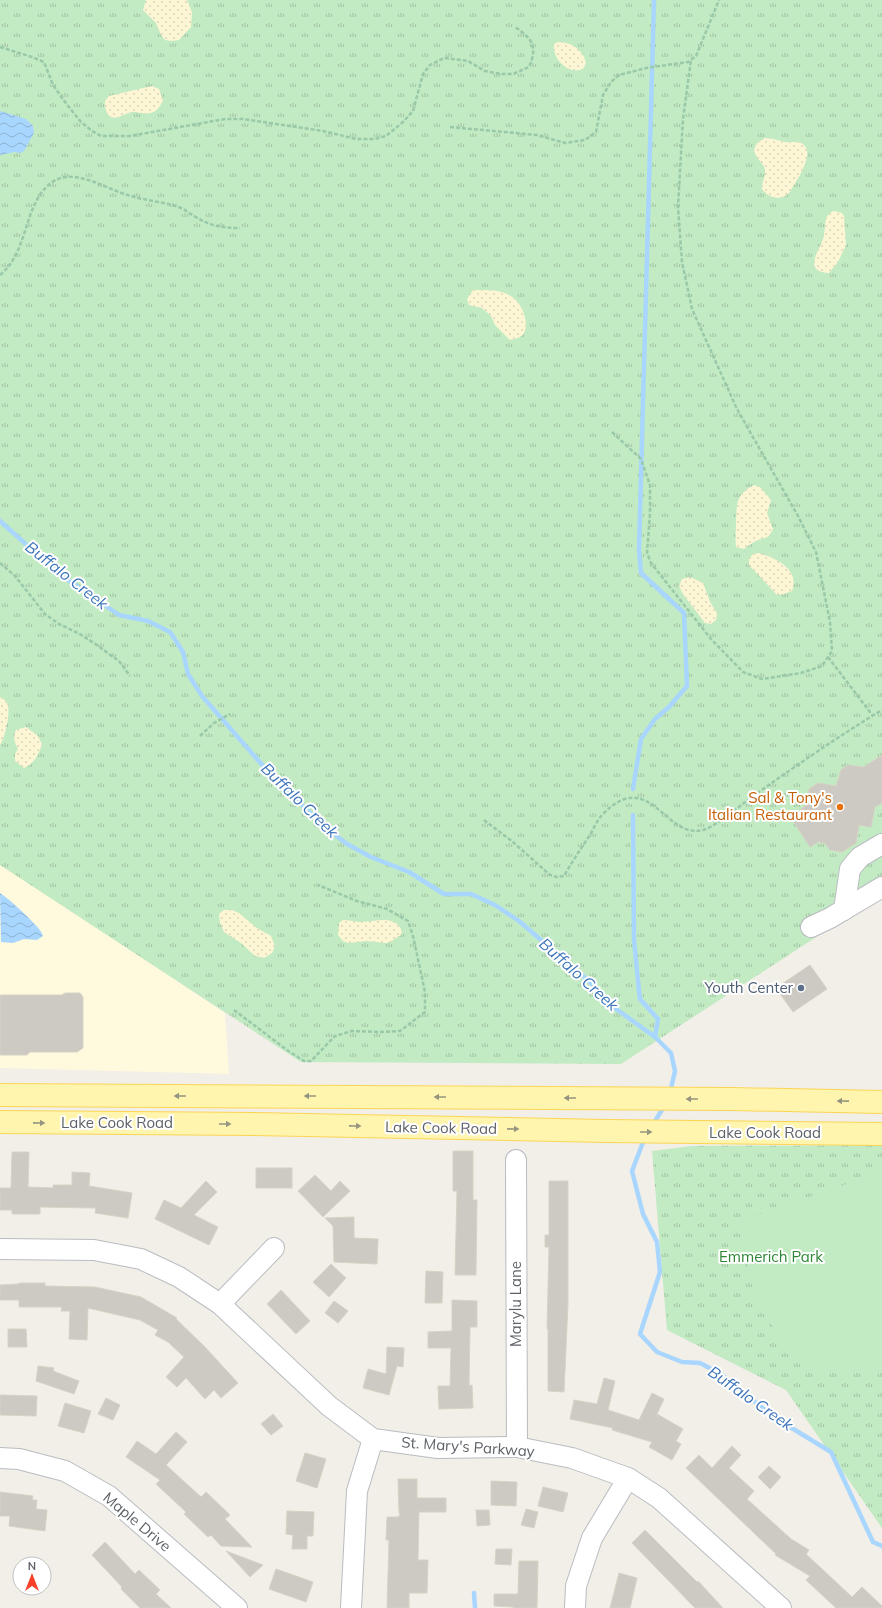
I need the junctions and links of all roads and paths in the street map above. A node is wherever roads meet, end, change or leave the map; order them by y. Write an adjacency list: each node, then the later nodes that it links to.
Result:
1 (719, 0): 4 (path)
2 (515, 27): 3 (path)
3 (0, 47)
4 (691, 60): 5 (path); 10 (path)
5 (450, 127)
6 (240, 228): 7 (path)
7 (0, 275)
8 (612, 432): 10 (path)
9 (0, 563): 11 (path)
10 (828, 657): 14 (path)
11 (130, 676)
12 (882, 710): 14 (path)
13 (230, 714): 15 (path)
14 (873, 716): 16 (path)
15 (200, 736)
16 (484, 820)
17 (882, 844): 20 (street)
18 (318, 885): 22 (path)
19 (882, 887): 20 (street)
20 (844, 910): 21 (street)
21 (811, 927)
22 (234, 1010)
23 (0, 1095): 24 (main road, Lake Cook Road, one-way to 23)
24 (882, 1102)
25 (0, 1122): 26 (main road, Lake Cook Road, one-way to 26)
26 (882, 1134)
27 (516, 1160): 32 (street, Marylu Lane)
28 (274, 1248): 30 (street)
29 (0, 1249): 30 (street, St. Mary's Parkway)
30 (220, 1304): 31 (street, St. Mary's Parkway)
31 (373, 1439): 32 (street, St. Mary's Parkway); 36 (street)
32 (517, 1447): 34 (street, St. Mary's Parkway)
33 (0, 1458): 35 (street, Maple Drive)
34 (628, 1478): 37 (street); 38 (street, St. Mary's Parkway)
35 (237, 1608)
36 (351, 1608)
37 (575, 1608)
38 (781, 1608)

